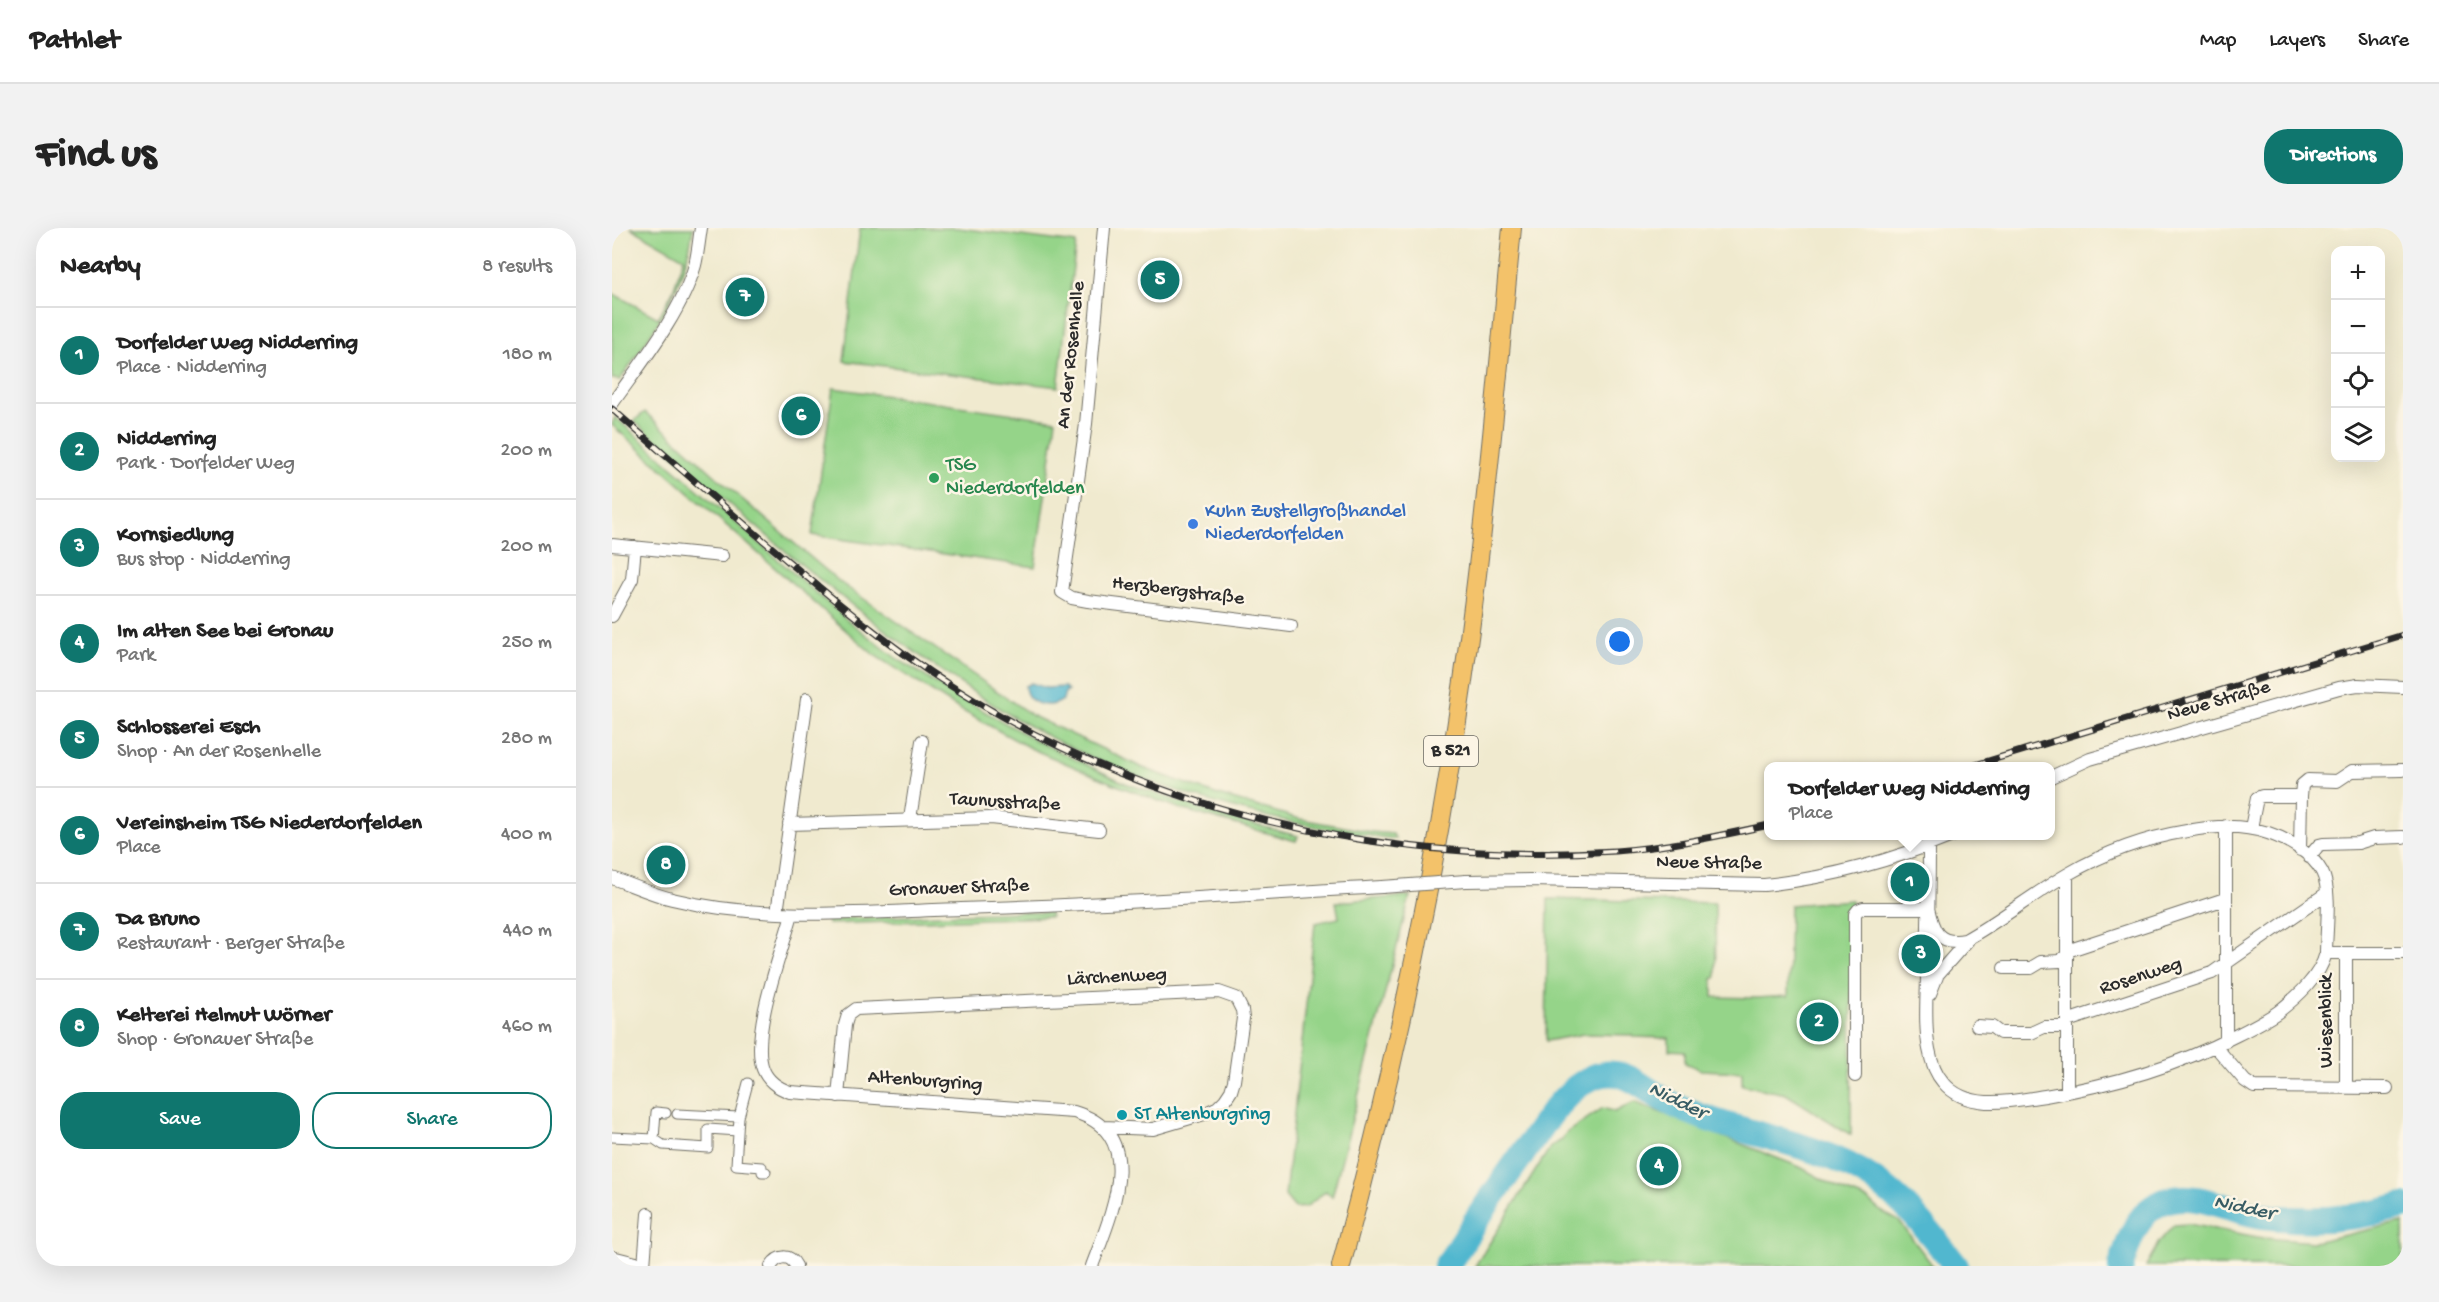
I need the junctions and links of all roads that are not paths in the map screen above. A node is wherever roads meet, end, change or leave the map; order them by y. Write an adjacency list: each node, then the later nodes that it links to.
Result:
1 (701, 228): 4 (street)
2 (1104, 228): 8 (street, An der Rosenhelle)
3 (1512, 228): 65 (main road, B 521)
4 (612, 404)
5 (612, 544): 6 (street)
6 (635, 547): 7 (street); 9 (street)
7 (722, 556)
8 (1062, 592): 10 (street, Herzbergstraße)
9 (612, 616)
10 (1291, 626)
11 (2403, 687): 15 (street, Neue Straße)
12 (807, 699): 18 (street)
13 (922, 741): 17 (street)
14 (2403, 770): 16 (street)
15 (2055, 775)
16 (2301, 796): 20 (street); 25 (street)
17 (910, 819): 18 (street, Taunusstraße); 21 (street, Taunusstraße)
18 (789, 824): 32 (street)
19 (2226, 826): 20 (street); 26 (street); 30 (street)
20 (2251, 828): 25 (street)
21 (1099, 830)
22 (2403, 837): 25 (street)
23 (1942, 840): 24 (street, Neue Straße)
24 (1929, 845): 28 (street, Neue Straße, bridge); 31 (street)
25 (2304, 853): 29 (street)
26 (2067, 874): 34 (street); 35 (street)
27 (612, 878): 32 (street, Gronauer Straße)
28 (1382, 887): 33 (street, Gronauer Straße)
29 (2327, 893): 36 (street); 39 (street, Rosenweg)
30 (2225, 899): 35 (street); 39 (street)
31 (1928, 908): 34 (street); 41 (street); 45 (street)
32 (777, 913): 33 (street, Gronauer Straße)
33 (792, 914): 50 (street, Altenburgring)
34 (1973, 935): 41 (street)
35 (2067, 953): 40 (street); 42 (street)
36 (2326, 953): 37 (street); 44 (street)
37 (2346, 953): 38 (street); 47 (street, Wiesenblick)
38 (2403, 953)
39 (2225, 964): 42 (street, Rosenweg); 44 (street)
40 (2004, 968)
41 (1927, 1002): 49 (street)
42 (2067, 1024): 43 (street, Rosenweg); 49 (street)
43 (1977, 1026)
44 (2220, 1043): 47 (street, Wiesenblick); 49 (street)
45 (1855, 1076)
46 (748, 1083): 53 (street)
47 (2346, 1088): 48 (street, Wiesenblick)
48 (2387, 1088)
49 (2067, 1092)
50 (838, 1096): 54 (street, Altenburgring); 54 (street, Lärchenweg)
51 (666, 1113): 57 (street)
52 (677, 1114): 53 (street)
53 (739, 1117): 55 (street)
54 (1103, 1126): 64 (street)
55 (738, 1131): 57 (street); 58 (street)
56 (612, 1137): 57 (street)
57 (654, 1139)
58 (766, 1172)
59 (648, 1214): 61 (street)
60 (612, 1257): 61 (street)
61 (644, 1265)
62 (771, 1266): 63 (street)
63 (796, 1266)
64 (1092, 1266)
65 (1341, 1266)

